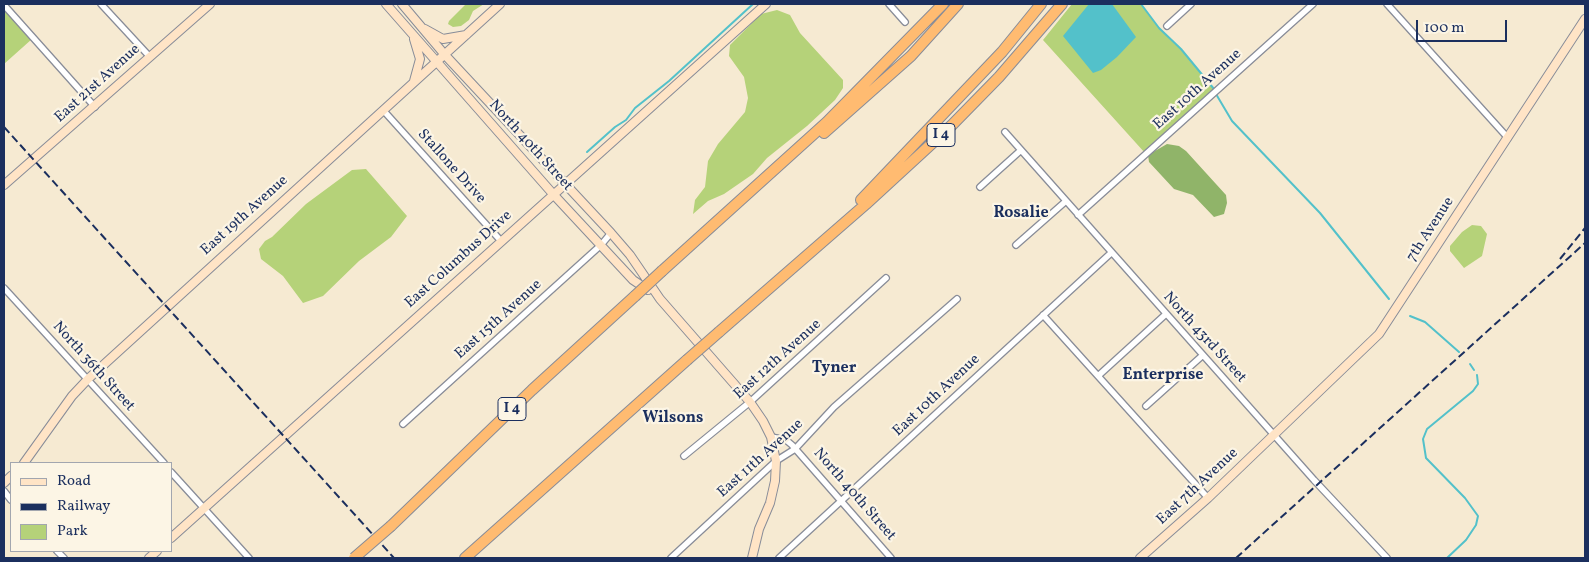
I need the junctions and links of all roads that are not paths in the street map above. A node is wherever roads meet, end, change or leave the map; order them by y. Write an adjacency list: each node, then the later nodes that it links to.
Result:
1 (101, 4): 23 (street)
2 (210, 4): 23 (main road, East 21st Avenue)
3 (386, 4): 21 (main road, North 40th Street)
4 (402, 4): 19 (main road, North 40th Street)
5 (500, 4): 20 (main road, East 19th Avenue)
6 (766, 4): 32 (main road, East Columbus Drive)
7 (889, 4): 17 (street)
8 (943, 4): 31 (highway, I 4)
9 (958, 4): 31 (highway)
10 (1041, 4): 43 (highway)
11 (1062, 4): 43 (highway, I 4)
12 (1191, 4): 18 (street)
13 (1313, 4): 37 (street, East 10th Avenue)
14 (1387, 4): 29 (street)
15 (4, 5): 26 (street)
16 (1585, 19): 29 (main road, 7th Avenue)
17 (905, 22)
18 (1167, 26)
19 (421, 27): 20 (main road); 22 (main road, North 40th Street)
20 (468, 34): 22 (main road, East 19th Avenue)
21 (413, 35): 24 (main road, North 40th Street); 25 (main road)
22 (444, 56): 24 (main road, East 19th Avenue); 32 (main road, North 40th Street)
23 (150, 57): 26 (main road, East 21st Avenue)
24 (437, 62): 25 (main road, East 19th Avenue); 35 (main road, North 40th Street)
25 (412, 83): 27 (main road, East 19th Avenue)
26 (95, 107): 33 (main road, East 21st Avenue)
27 (382, 110): 39 (street, Stallone Drive); 52 (main road, East 19th Avenue)
28 (1005, 132): 30 (street, North 43rd Street)
29 (1508, 138): 56 (main road, 7th Avenue)
30 (1020, 151): 34 (street); 36 (street, North 43rd Street)
31 (761, 184): 69 (highway, I 4, bridge)
32 (565, 185): 35 (main road, East Columbus Drive); 38 (main road, North 40th Street)
33 (4, 186)
34 (980, 187)
35 (554, 194): 39 (main road, East Columbus Drive); 40 (main road, North 40th Street)
36 (1066, 201): 37 (street, North 43rd Street); 41 (street)
37 (1078, 215): 42 (street, North 43rd Street)
38 (610, 233): 40 (street, East 15th Avenue); 46 (main road, North 40th Street)
39 (501, 240): 66 (main road, East Columbus Drive)
40 (601, 245): 46 (main road, North 40th Street); 55 (street, East 15th Avenue)
41 (1016, 245)
42 (1112, 253): 48 (street, North 43rd Street); 49 (street, East 10th Avenue)
43 (808, 255): 70 (highway, I 4, bridge)
44 (886, 278): 53 (street, East 12th Avenue)
45 (4, 288): 52 (street, North 36th Street)
46 (660, 299): 53 (main road, North 40th Street)
47 (957, 299): 58 (street, East 11th Avenue)
48 (1166, 314): 50 (street, North 43rd Street); 51 (street)
49 (1043, 315): 51 (street); 65 (street, East 10th Avenue)
50 (1203, 355): 54 (street); 56 (street, North 43rd Street)
51 (1098, 376): 64 (street)
52 (88, 379): 60 (main road, East 19th Avenue); 61 (street, North 36th Street)
53 (750, 402): 57 (main road, North 40th Street); 59 (street, East 12th Avenue)
54 (1146, 406)
55 (403, 424)
56 (1274, 434): 64 (main road, East 7th Avenue); 76 (street, North 43rd Street)
57 (771, 437): 58 (street); 62 (main road, North 40th Street)
58 (795, 449): 62 (street, East 11th Avenue); 65 (street, North 40th Street)
59 (684, 456)
60 (25, 462)
61 (163, 462)
62 (776, 462): 71 (street, East 11th Avenue); 72 (main road, North 40th Street)
63 (172, 473): 66 (street)
64 (1208, 498): 75 (main road, East 7th Avenue)
65 (840, 501): 73 (street, East 10th Avenue); 74 (street, North 40th Street)
66 (204, 509): 67 (main road, East Columbus Drive); 68 (street)
67 (172, 537)
68 (249, 558)
69 (354, 558)
70 (465, 558)
71 (672, 558)
72 (752, 558)
73 (779, 558)
74 (891, 558)
75 (1140, 558)
76 (1387, 558)

